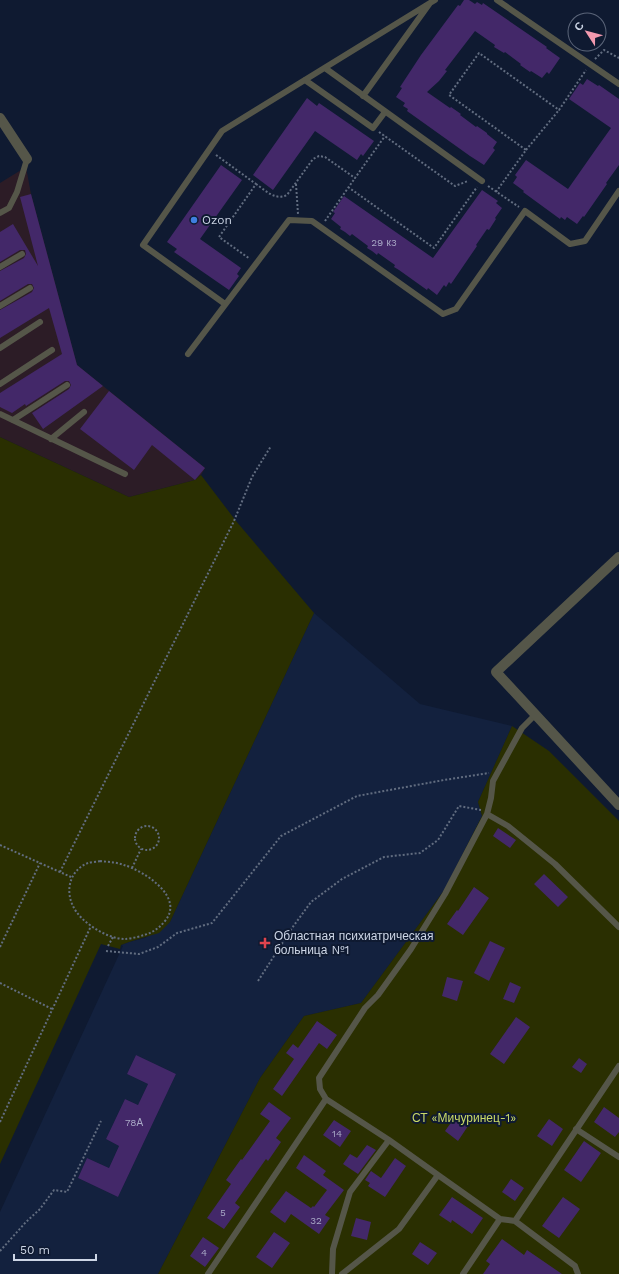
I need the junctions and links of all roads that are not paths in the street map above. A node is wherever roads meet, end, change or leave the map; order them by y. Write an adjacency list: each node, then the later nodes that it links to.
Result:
1 (497, 0): 5 (lane)
2 (433, 2): 3 (lane); 6 (lane)
3 (325, 68): 4 (lane); 6 (lane)
4 (305, 80): 7 (lane); 16 (lane)
5 (619, 84)
6 (363, 96): 7 (lane)
7 (385, 112): 10 (lane)
8 (0, 118): 9 (street)
9 (27, 159): 12 (lane)
10 (479, 179)
11 (619, 191): 16 (lane)
12 (0, 213)
13 (22, 254): 14 (lane)
14 (0, 267)
15 (30, 288): 17 (lane)
16 (225, 304): 21 (lane)
17 (0, 306)
18 (40, 322): 19 (lane)
19 (0, 348)
20 (52, 350): 22 (lane)
21 (188, 354)
22 (0, 384)
23 (67, 385): 26 (lane)
24 (84, 412): 27 (lane)
25 (0, 414): 26 (lane)
26 (13, 420): 27 (lane)
27 (51, 439): 28 (lane)
28 (125, 474)
29 (619, 557): 30 (street)
30 (535, 715): 31 (street); 32 (lane)
31 (619, 805)
32 (487, 814): 33 (lane); 35 (lane)
33 (619, 927)
34 (619, 1066): 36 (lane)
35 (326, 1099): 37 (lane); 42 (lane)
36 (576, 1129): 38 (lane); 41 (lane)
37 (389, 1140): 39 (lane); 43 (lane)
38 (619, 1157)
39 (438, 1175): 40 (lane); 44 (lane)
40 (500, 1219): 41 (lane); 45 (lane)
41 (514, 1221): 46 (lane)
42 (208, 1274)
43 (332, 1274)
44 (342, 1274)
45 (463, 1274)
46 (578, 1274)

